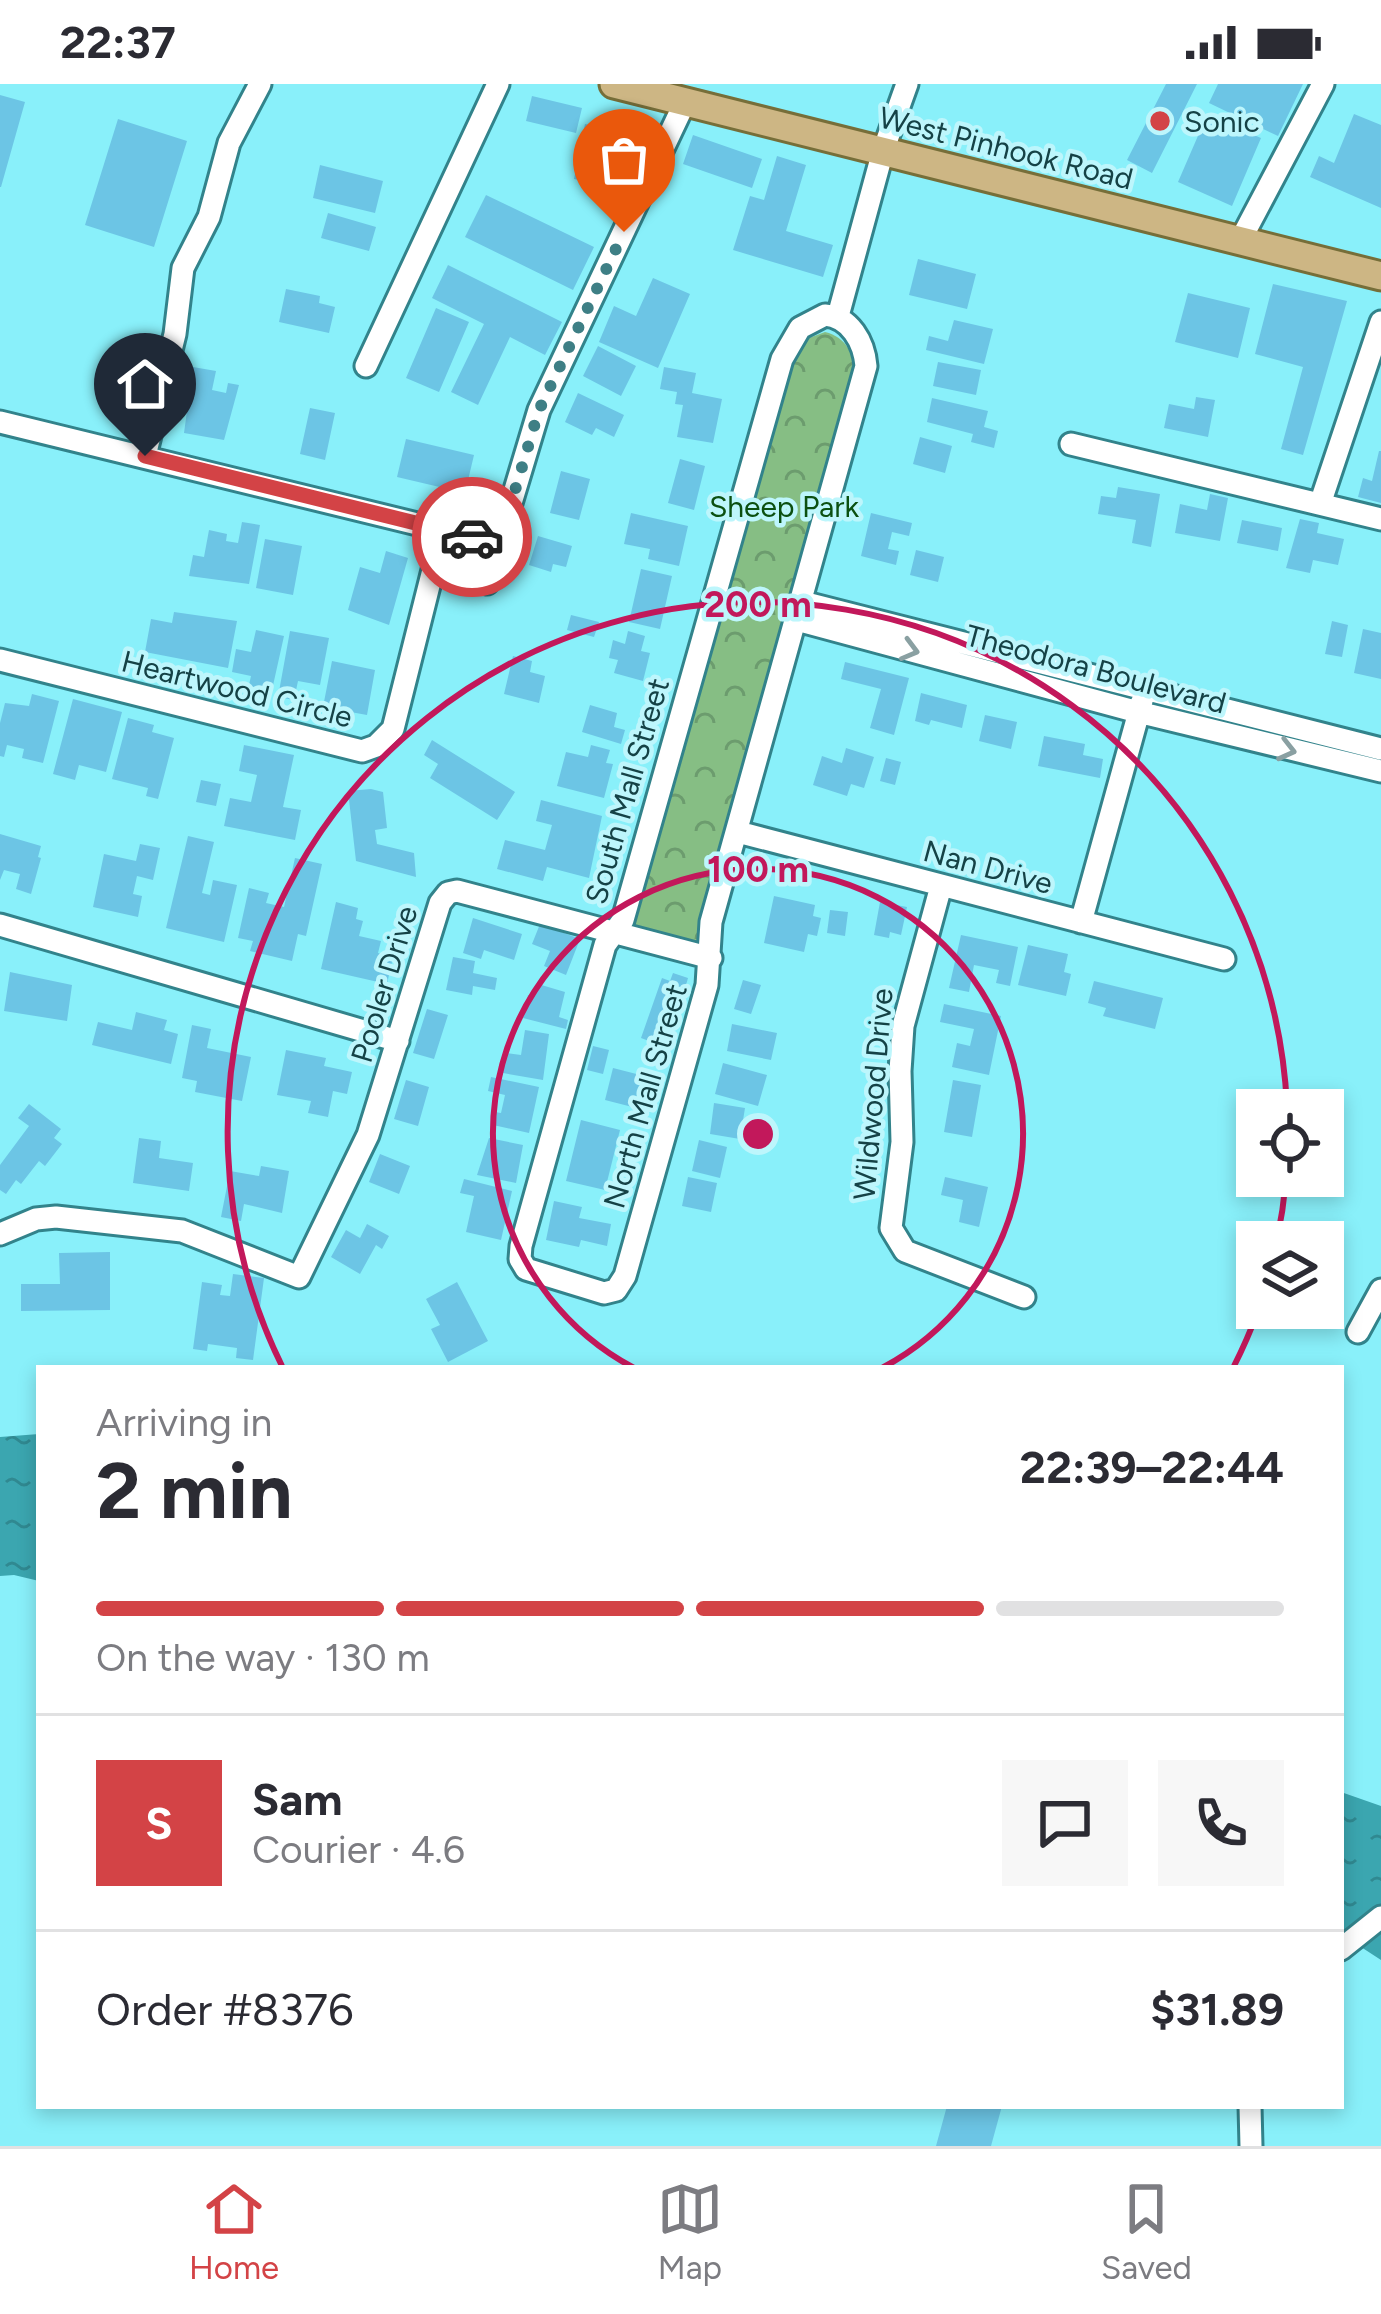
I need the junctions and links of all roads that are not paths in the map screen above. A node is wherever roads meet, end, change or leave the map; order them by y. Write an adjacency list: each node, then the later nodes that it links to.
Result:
1 (260, 84): 15 (street)
2 (498, 84): 12 (street)
3 (614, 84): 6 (main road, West Pinhook Road)
4 (907, 84): 7 (street)
5 (1323, 84): 8 (street)
6 (685, 102): 7 (main road, West Pinhook Road); 19 (street)
7 (883, 151): 8 (main road, West Pinhook Road); 10 (street)
8 (1240, 241): 9 (main road, West Pinhook Road)
9 (1381, 276)
10 (838, 316): 21 (street, North Mall Street); 31 (street, South Mall Street)
11 (1381, 322): 16 (street)
12 (366, 366)
13 (0, 422): 15 (street)
14 (1071, 444): 16 (street)
15 (145, 456): 18 (street)
16 (1320, 504): 17 (street)
17 (1381, 519)
18 (443, 530): 19 (street); 22 (street, Heartwood Circle)
19 (499, 544): 20 (street)
20 (487, 583)
21 (800, 611): 23 (street, Theodora Boulevard); 24 (street, Theodora Boulevard, one-way to 24); 27 (street, North Mall Street)
22 (0, 660)
23 (1145, 689): 24 (street); 25 (street, Theodora Boulevard)
24 (1138, 712): 26 (street, Theodora Boulevard, one-way to 26); 29 (street)
25 (1381, 749)
26 (1381, 772)
27 (738, 832): 28 (street, Nan Drive); 32 (street, North Mall Street)
28 (941, 886): 29 (street, Nan Drive); 38 (street, Wildwood Drive)
29 (1081, 922): 33 (street, Nan Drive)
30 (0, 926): 34 (street)
31 (612, 934): 32 (street, Pooler Drive); 34 (street, Pooler Drive); 36 (street, South Mall Street)
32 (711, 958): 36 (street, North Mall Street)
33 (1224, 959)
34 (398, 1042): 35 (street, Pooler Drive)
35 (0, 1234)
36 (566, 1282)
37 (1381, 1290): 39 (street)
38 (1024, 1297)
39 (1358, 1333)
40 (1381, 1917): 41 (street)
41 (1344, 1946)
42 (1250, 2109): 43 (street)
43 (1250, 2144)

